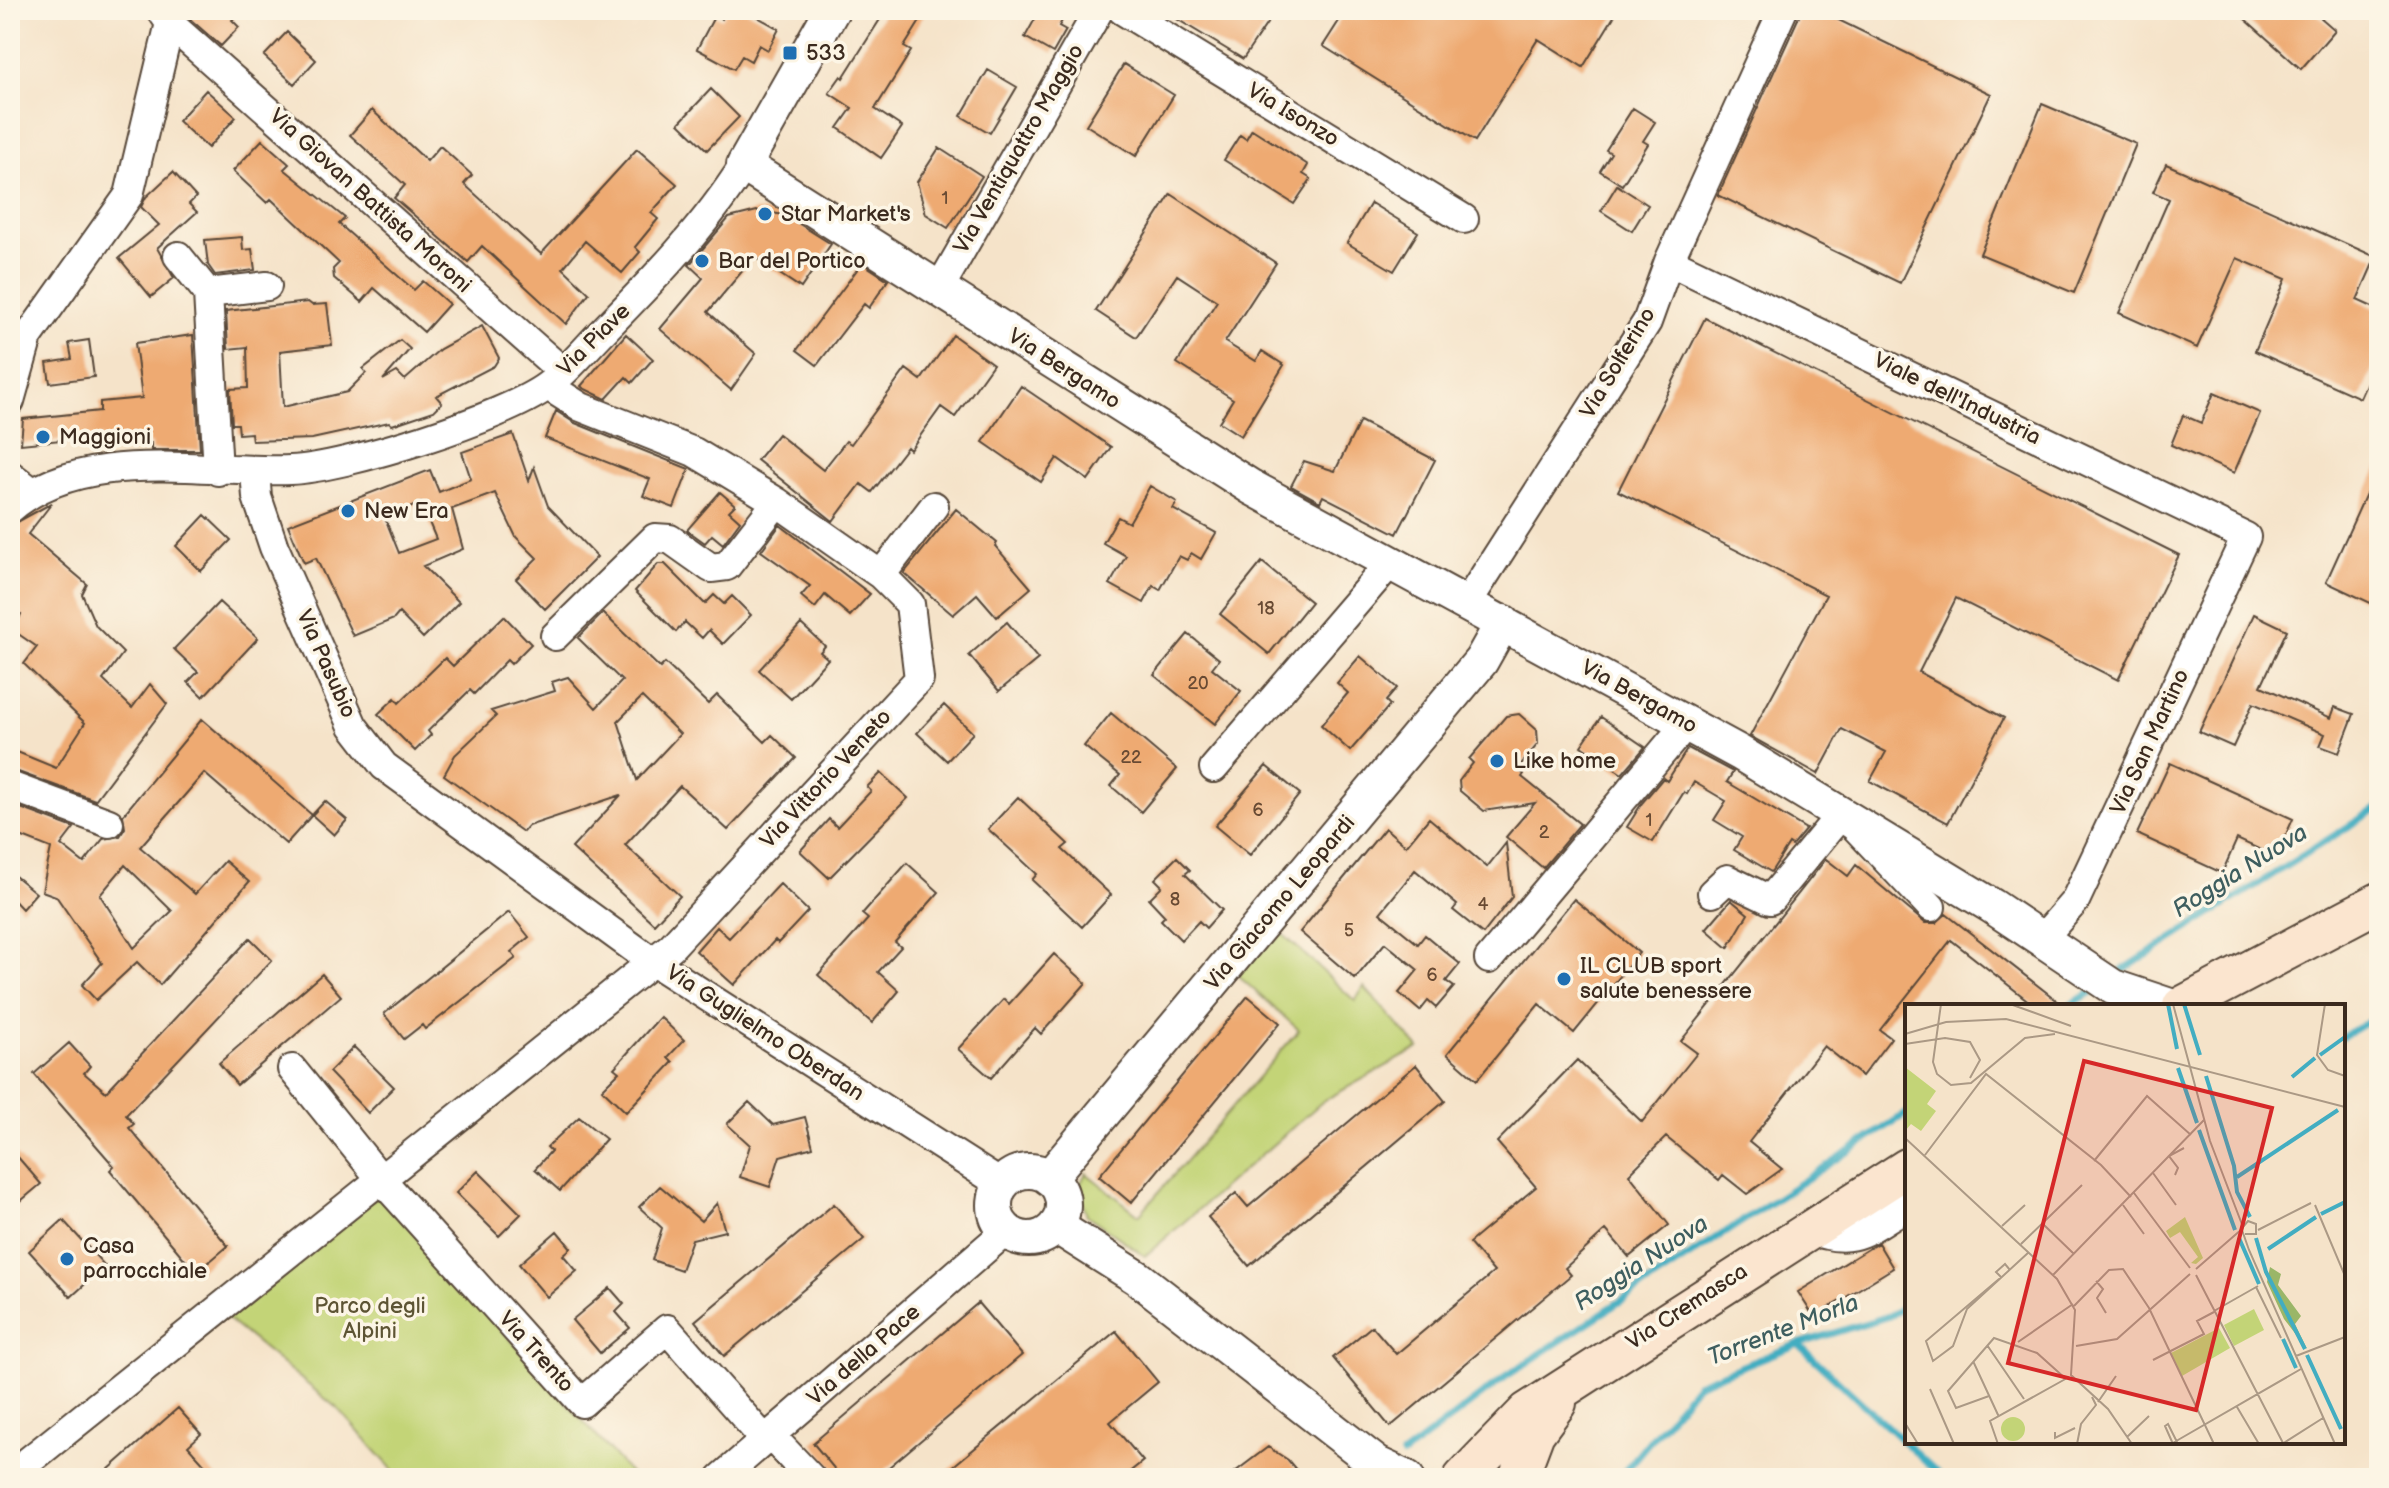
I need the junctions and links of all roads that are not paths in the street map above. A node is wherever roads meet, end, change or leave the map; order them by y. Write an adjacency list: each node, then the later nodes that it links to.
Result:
1 (832, 10): 6 (street, Via Piave)
2 (1099, 10): 11 (street, Via Ventiquattro Maggio)
3 (1122, 10): 7 (street, Via Isonzo)
4 (1783, 10): 9 (street, Via Solferino)
5 (169, 21): 13 (street, Via Giovan Battista Moroni); 14 (street)
6 (744, 165): 11 (street, Via Bergamo); 13 (street, Via Piave)
7 (1464, 219)
8 (178, 256): 12 (street)
9 (1669, 261): 20 (street, Viale dell'Industria); 23 (street, Via Solferino)
10 (267, 286): 12 (street)
11 (939, 289): 21 (street, Via Bergamo)
12 (208, 293): 15 (street)
13 (555, 379): 16 (street, Via Piave); 18 (street, Via Vittorio Veneto)
14 (10, 401)
15 (218, 471): 16 (street, Via Piave); 17 (street, Via Piave)
16 (255, 471): 31 (street, Via Pasubio)
17 (17, 492)
18 (777, 502): 22 (street, Via Vittorio Veneto); 25 (street)
19 (934, 506): 22 (street)
20 (2246, 537): 35 (street, Via San Martino)
21 (1390, 563): 23 (street, Via Bergamo); 27 (street)
22 (881, 575): 37 (street, Via Vittorio Veneto)
23 (1467, 603): 24 (street, Via Bergamo)
24 (1503, 622): 26 (street, Via Bergamo); 44 (street, Via Giacomo Leopardi)
25 (555, 636)
26 (1687, 723): 29 (street, Via Bergamo); 36 (street)
27 (1214, 768)
28 (10, 786): 30 (street)
29 (1842, 813): 32 (street); 34 (street, Via Bergamo); 35 (street, Via Bergamo)
30 (109, 823)
31 (534, 875): 37 (street, Via Guglielmo Oberdan)
32 (1712, 893)
33 (2379, 902): 40 (main road)
34 (1931, 907)
35 (2042, 939): 38 (street, Via Bergamo)
36 (1489, 959)
37 (650, 960): 43 (street); 45 (street, Via Guglielmo Oberdan)
38 (2116, 997): 39 (street, Via Bergamo)
39 (2158, 1004)
40 (2186, 1004)
41 (292, 1069): 43 (street, Via Trento)
42 (1905, 1169): 48 (main road, Via Cremasca)
43 (380, 1178): 51 (street, Via Trento); 53 (street)
44 (1049, 1178): 45 (street); 47 (street)
45 (1001, 1184): 49 (street)
46 (1905, 1207): 48 (street)
47 (1056, 1226): 49 (street); 52 (street)
48 (1808, 1229): 50 (main road, Via Cremasca)
49 (1006, 1231): 51 (street, Via della Pace)
50 (1568, 1388): 56 (main road, Via Cremasca); 57 (main road, Via Cremasca)
51 (768, 1438): 54 (street, Via della Pace); 55 (street)
52 (1391, 1473)
53 (10, 1476)
54 (721, 1478)
55 (811, 1478)
56 (1463, 1478)
57 (1518, 1478)

